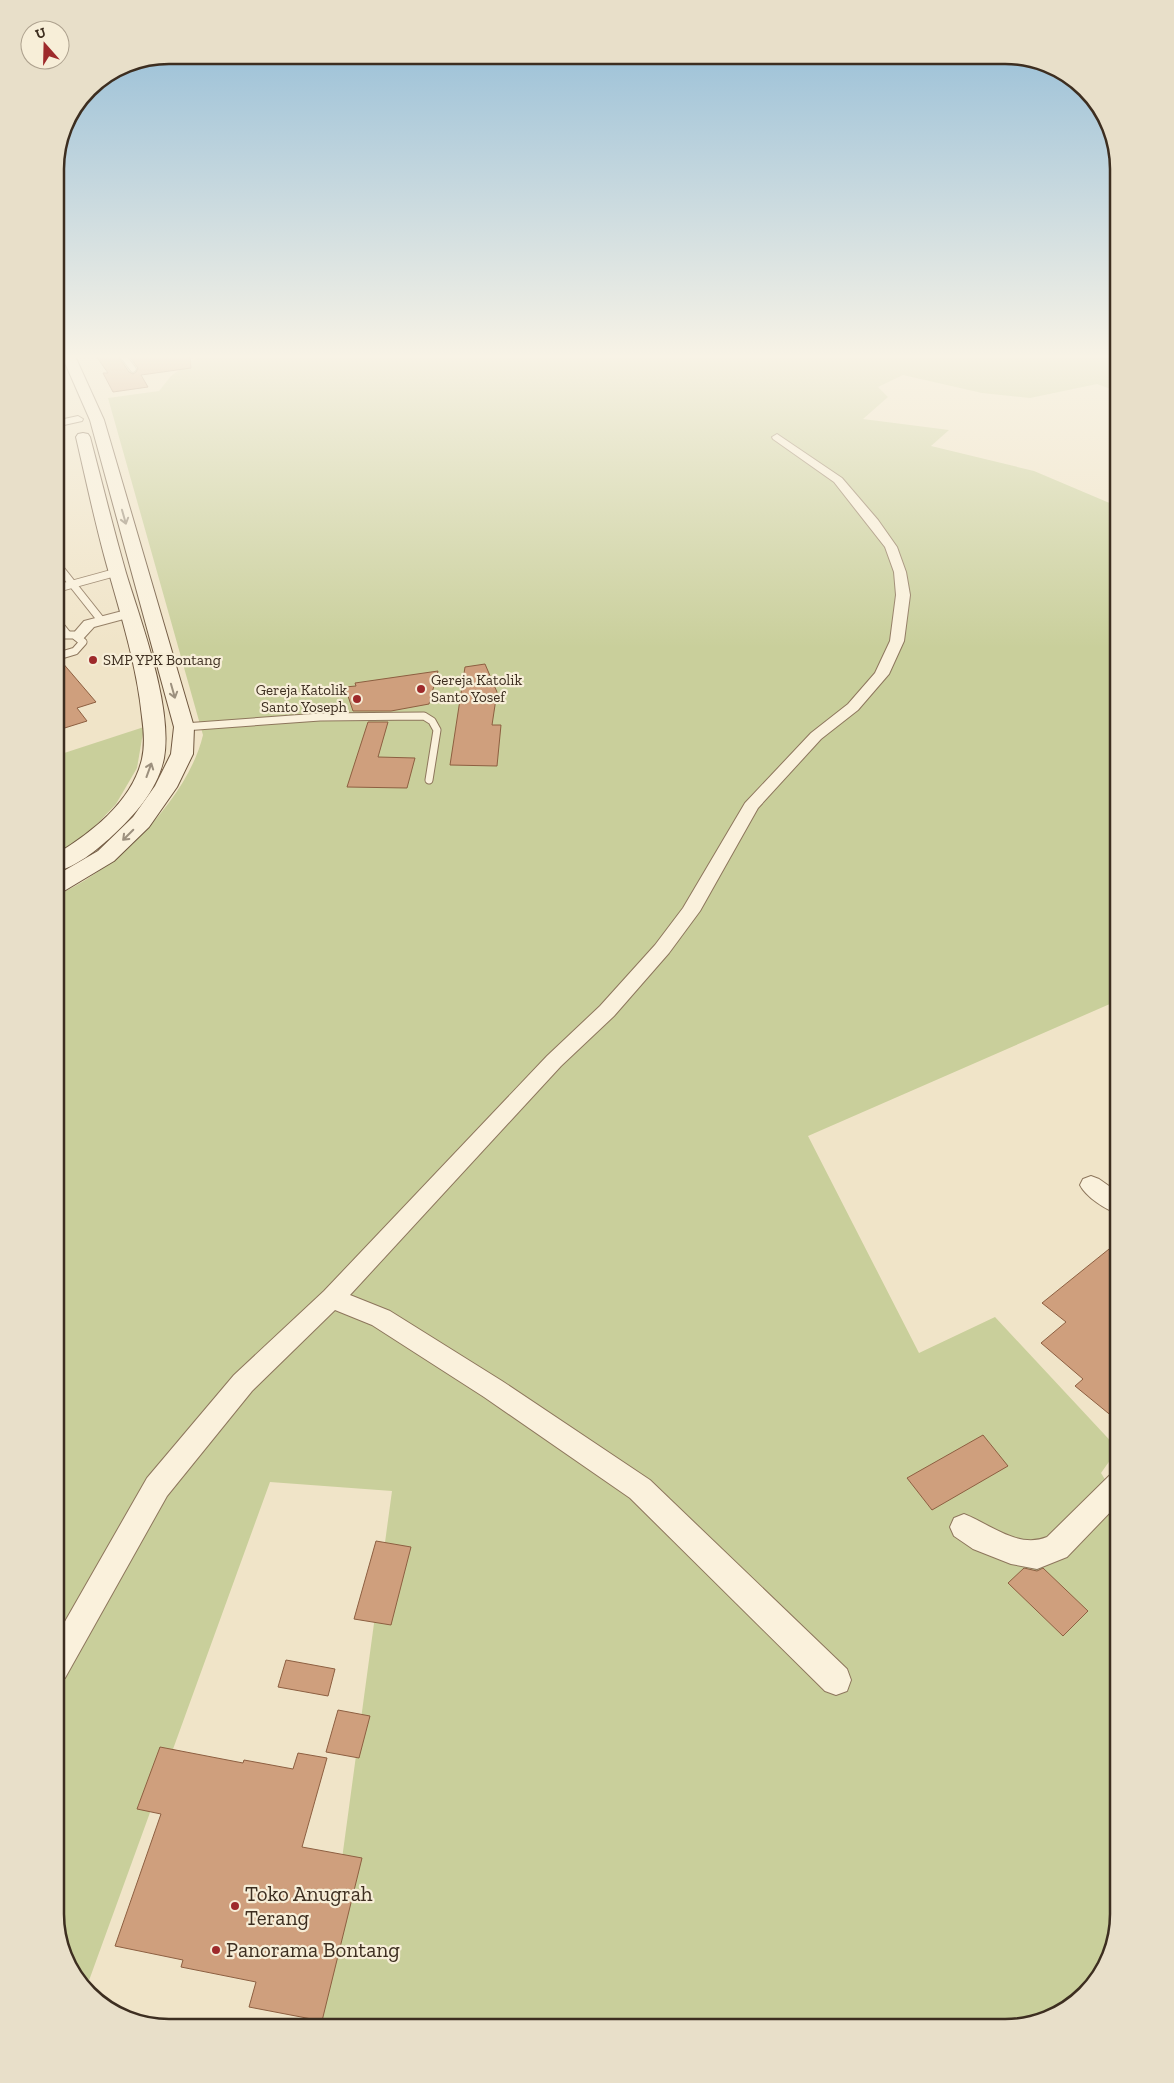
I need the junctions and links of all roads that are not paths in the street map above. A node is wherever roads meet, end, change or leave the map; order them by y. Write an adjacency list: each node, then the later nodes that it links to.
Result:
1 (86, 453): 5 (street)
2 (106, 453): 4 (street)
3 (801, 453): 22 (street)
4 (115, 486): 5 (street); 16 (street, one-way to 16)
5 (96, 488): 7 (street)
6 (64, 572): 8 (lane)
7 (117, 572): 8 (lane); 10 (street)
8 (74, 583): 9 (lane); 11 (lane)
9 (64, 586)
10 (130, 613): 11 (street); 18 (street, one-way to 10)
11 (101, 620): 14 (street)
12 (64, 627): 14 (lane)
13 (64, 635): 14 (lane)
14 (73, 635): 15 (lane)
15 (64, 656)
16 (184, 727): 17 (lane); 19 (street, one-way to 19)
17 (429, 780)
18 (64, 860)
19 (64, 881)
20 (1091, 1185): 21 (street)
21 (1110, 1198)
22 (332, 1298): 25 (street); 26 (street)
23 (1110, 1493): 24 (street)
24 (964, 1527)
25 (64, 1652)
26 (836, 1680)

